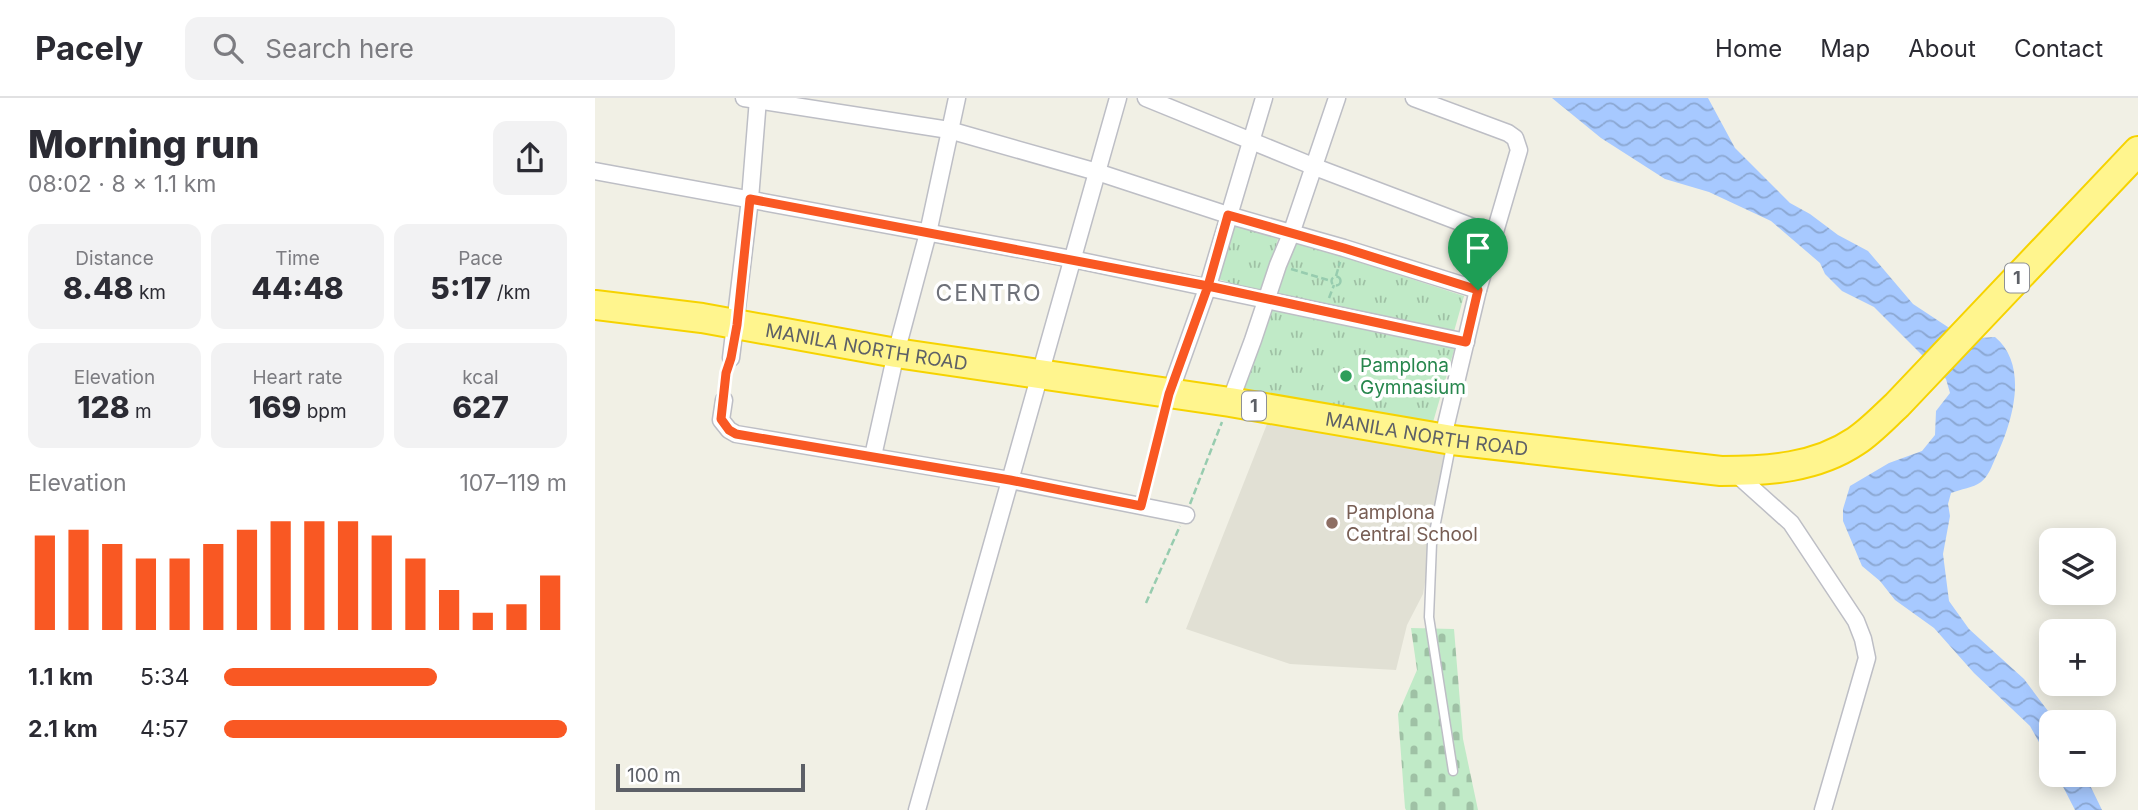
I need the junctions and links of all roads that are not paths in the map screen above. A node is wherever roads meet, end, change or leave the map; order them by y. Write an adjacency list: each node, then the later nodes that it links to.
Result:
1 (957, 98): 8 (street)
2 (1118, 98): 13 (street)
3 (1146, 98): 9 (street)
4 (1264, 98): 9 (street)
5 (1337, 98): 11 (street)
6 (1414, 98): 18 (street)
7 (751, 99): 8 (street); 14 (street)
8 (949, 130): 13 (street); 16 (street)
9 (1252, 142): 11 (street); 15 (street)
10 (2138, 150): 34 (highway, MANILA NORTH ROAD / 1)
11 (1315, 167): 17 (street); 18 (street)
12 (595, 171): 14 (street)
13 (1097, 172): 15 (street); 19 (street)
14 (750, 199): 16 (street); 24 (street)
15 (1228, 215): 17 (street); 20 (street)
16 (928, 233): 19 (street); 26 (street)
17 (1291, 234): 21 (street); 22 (street)
18 (1494, 235): 21 (street)
19 (1072, 259): 20 (street); 28 (street)
20 (1208, 286): 22 (street); 29 (street)
21 (1478, 290): 25 (street)
22 (1268, 299): 25 (street); 31 (street)
23 (595, 305): 24 (highway, MANILA NORTH ROAD / 1)
24 (737, 325): 26 (highway, MANILA NORTH ROAD / 1); 27 (street)
25 (1466, 342): 32 (street)
26 (896, 353): 28 (highway, MANILA NORTH ROAD / 1); 33 (street)
27 (731, 358)
28 (1039, 375): 29 (highway, MANILA NORTH ROAD / 1); 35 (street)
29 (1169, 394): 31 (highway, MANILA NORTH ROAD / 1)
30 (724, 400): 33 (street)
31 (1230, 402): 32 (highway, MANILA NORTH ROAD / 1)
32 (1448, 439): 34 (highway, MANILA NORTH ROAD / 1); 37 (lane)
33 (873, 456): 35 (street)
34 (1733, 471): 39 (street)
35 (1010, 480): 36 (street); 38 (street)
36 (1185, 515)
37 (1453, 771)
38 (917, 810)
39 (1823, 810)

